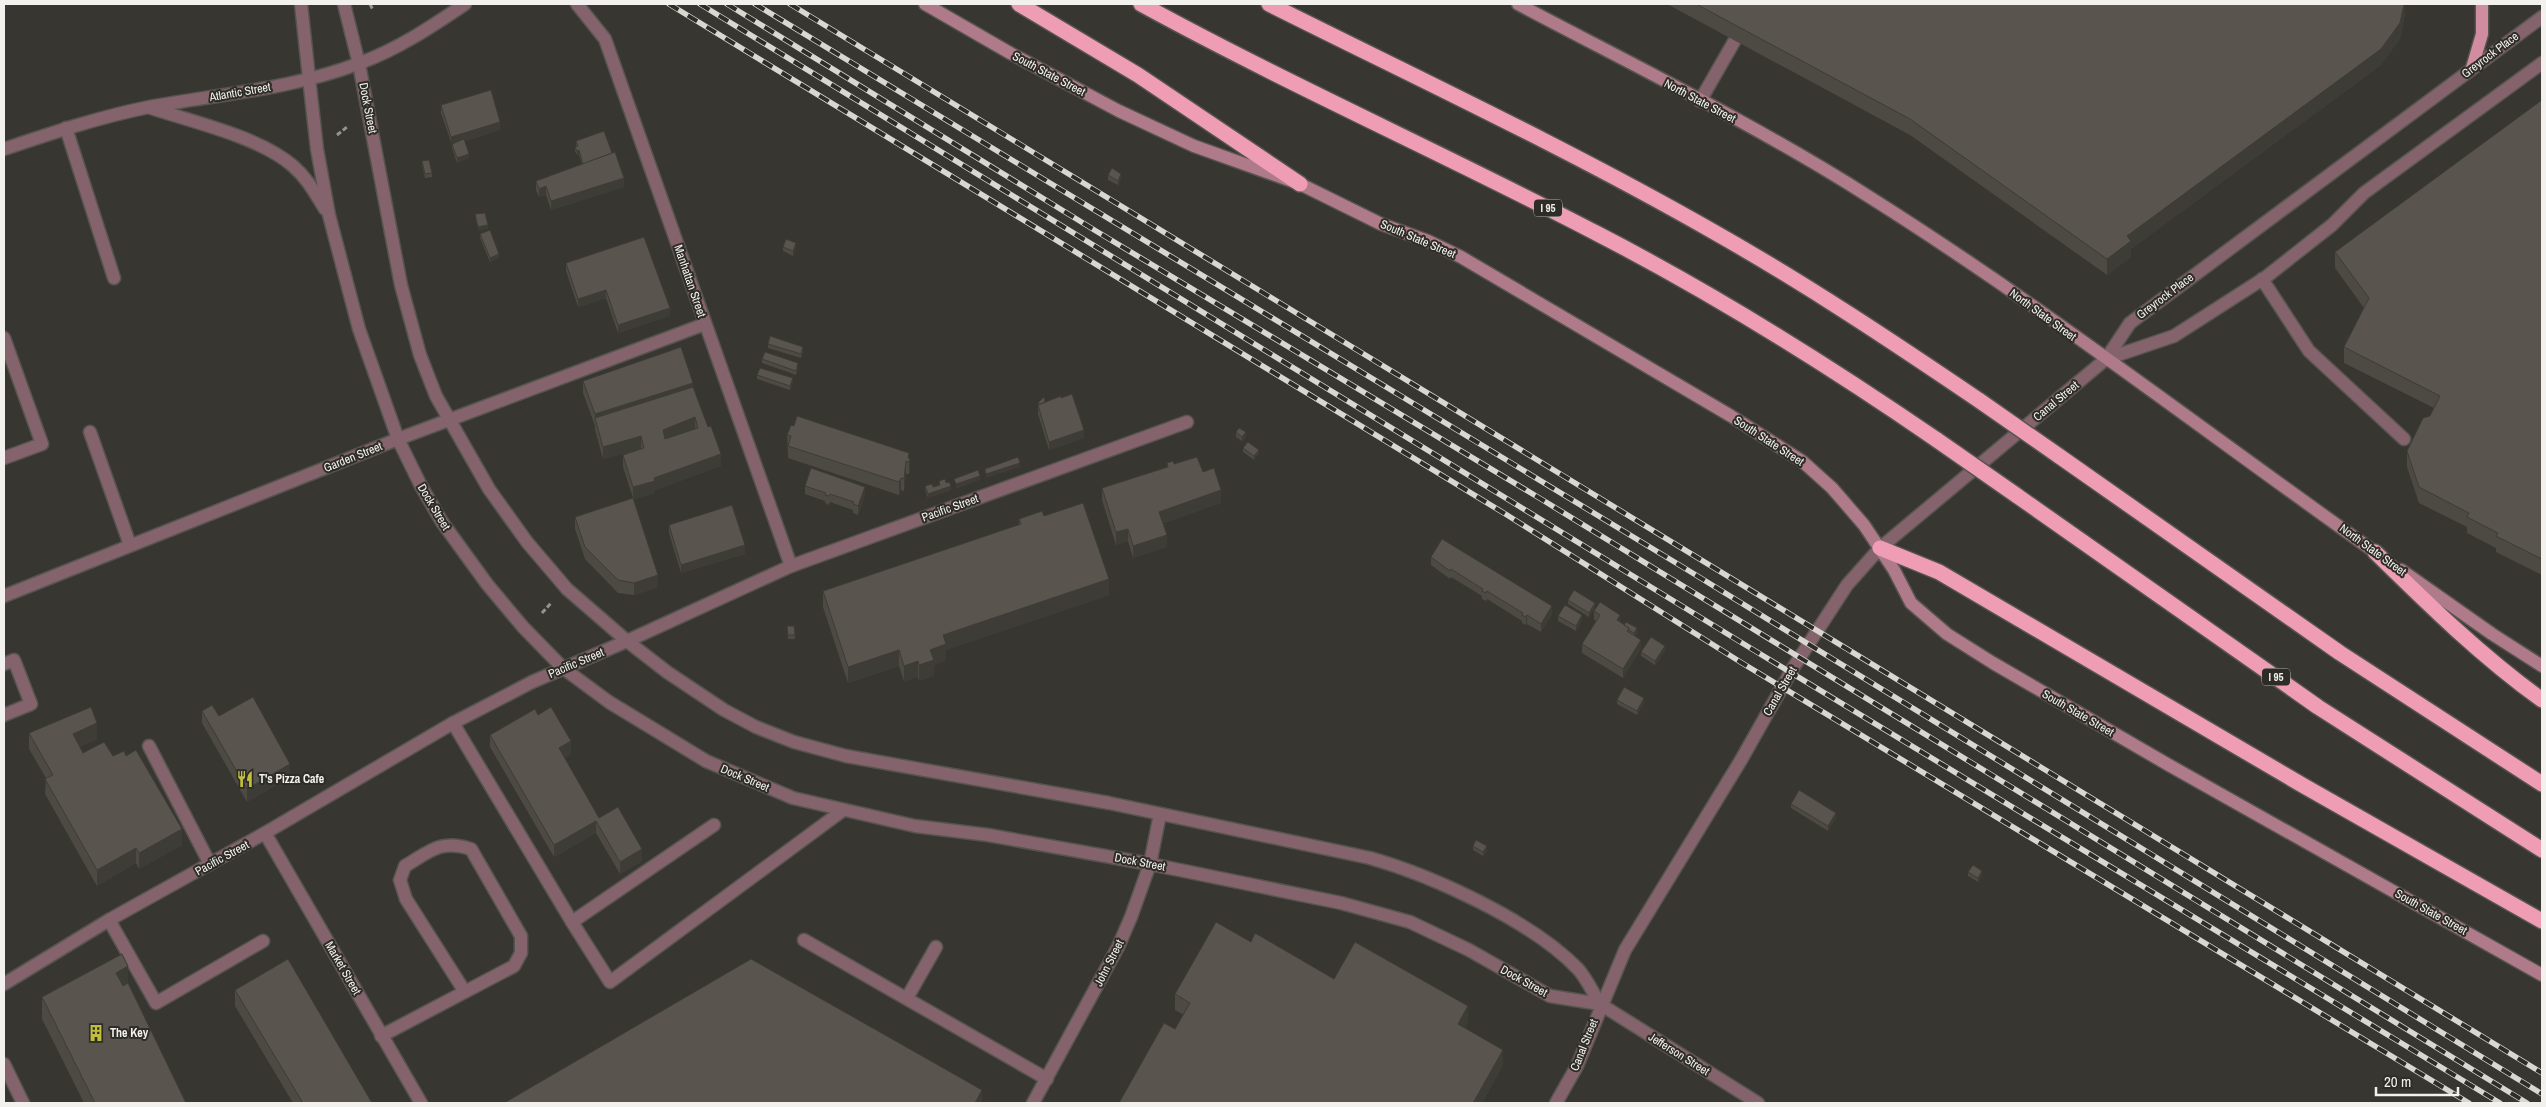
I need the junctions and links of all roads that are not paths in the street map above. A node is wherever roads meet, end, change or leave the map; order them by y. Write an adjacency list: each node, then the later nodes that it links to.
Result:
1 (301, 4): 16 (street, Dock Street)
2 (344, 4): 14 (street, Dock Street)
3 (465, 4): 14 (street, Atlantic Street)
4 (577, 4): 25 (street, Manhattan Street)
5 (925, 4): 21 (main road, South State Street)
6 (1019, 4): 21 (highway)
7 (1141, 4): 52 (highway, I 95, bridge)
8 (1268, 4): 47 (highway, bridge)
9 (1518, 4): 17 (main road, North State Street)
10 (2482, 4): 15 (main road)
11 (2542, 17): 15 (street, Greyrock Place)
12 (1735, 40): 17 (street)
13 (2542, 63): 24 (street)
14 (359, 64): 16 (street, Atlantic Street); 28 (street, Dock Street)
15 (2472, 68): 27 (street, Greyrock Place)
16 (309, 78): 18 (street, Atlantic Street); 22 (street, Dock Street)
17 (1700, 101): 27 (main road, North State Street)
18 (149, 107): 19 (street, Atlantic Street); 22 (street)
19 (66, 128): 20 (street, Atlantic Street); 23 (street)
20 (4, 149)
21 (1300, 184): 35 (main road, South State Street)
22 (329, 215): 31 (street, Dock Street)
23 (114, 278)
24 (2262, 279): 27 (street); 32 (street)
25 (705, 324): 28 (street, Garden Street); 37 (street, Manhattan Street)
26 (4, 338): 33 (street)
27 (2106, 360): 35 (street, Canal Street); 36 (main road, North State Street)
28 (448, 420): 31 (street, Garden Street); 39 (street, Dock Street)
29 (1187, 422): 37 (street, Pacific Street)
30 (90, 432): 34 (street)
31 (398, 439): 34 (street, Garden Street); 42 (street, Dock Street)
32 (2404, 439)
33 (4, 458)
34 (130, 545): 38 (street, Garden Street)
35 (1880, 548): 56 (highway); 61 (main road, South State Street); 65 (street, Canal Street)
36 (2375, 552): 41 (main road, North State Street); 43 (highway)
37 (791, 566): 39 (street, Pacific Street)
38 (4, 596)
39 (627, 641): 42 (street, Pacific Street); 49 (street, Dock Street)
40 (4, 664): 44 (street)
41 (2542, 666)
42 (563, 668): 45 (street, Pacific Street); 48 (street, Dock Street)
43 (2542, 700)
44 (4, 715)
45 (453, 723): 51 (street, Pacific Street); 57 (street)
46 (149, 746): 53 (street)
47 (2542, 784)
48 (842, 810): 54 (street, Dock Street); 57 (street)
49 (1160, 814): 54 (street, John Street); 65 (street, Dock Street)
50 (714, 825): 57 (street)
51 (265, 833): 53 (street, Pacific Street); 66 (street, Market Street)
52 (2542, 850)
53 (210, 864): 55 (street, Pacific Street)
54 (1150, 864): 65 (street, Dock Street); 68 (street, John Street)
55 (109, 920): 59 (street); 62 (street, Pacific Street)
56 (2542, 921)
57 (572, 922)
58 (804, 940): 64 (street)
59 (263, 941)
60 (936, 947): 64 (street)
61 (2542, 975)
62 (4, 984)
63 (464, 992): 63 (street); 66 (street)
64 (907, 998): 68 (street)
65 (1600, 1004): 72 (street, Canal Street); 73 (street, Jefferson Street)
66 (382, 1036): 70 (street, Market Street)
67 (4, 1064): 69 (street)
68 (1047, 1079): 71 (street, John Street)
69 (23, 1103)
70 (421, 1103)
71 (1034, 1103)
72 (1556, 1103)
73 (1758, 1103)

